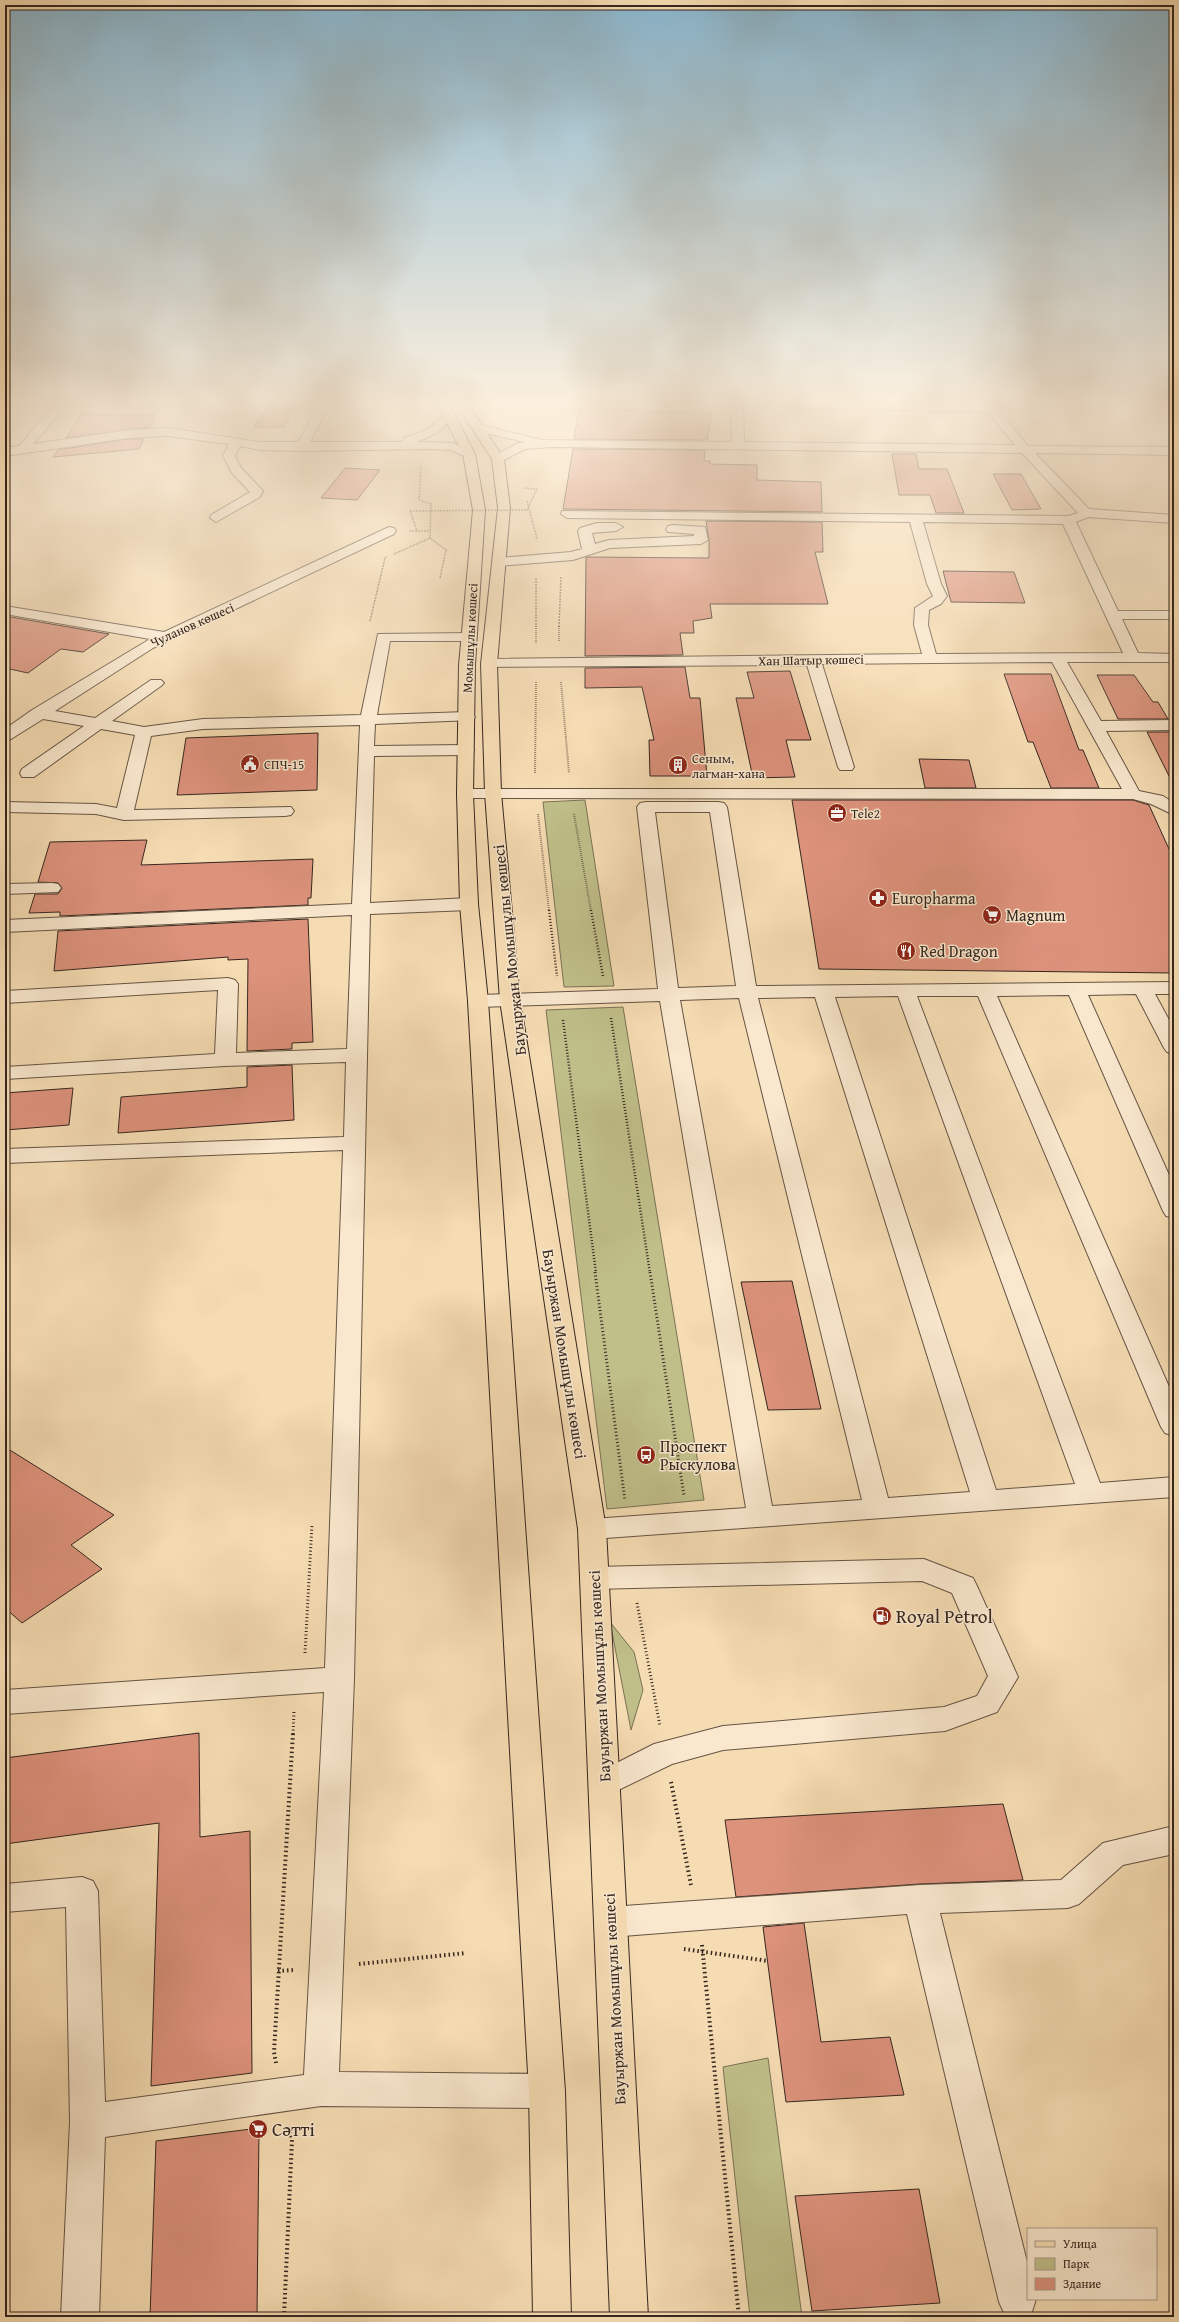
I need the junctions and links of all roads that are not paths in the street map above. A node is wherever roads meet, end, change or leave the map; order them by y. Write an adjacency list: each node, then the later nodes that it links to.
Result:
1 (225, 512): 6 (street)
2 (479, 512): 17 (main road, Момышұлы көшесі)
3 (504, 512): 12 (main road, Бауыржан Момышұлы көшесі)
4 (566, 514): 7 (street)
5 (1085, 514): 8 (street); 9 (street)
6 (216, 518)
7 (916, 519): 9 (street); 19 (street)
8 (1174, 519)
9 (1068, 520): 14 (street)
10 (389, 531): 16 (street, Чуланов көшесі)
11 (589, 549): 11 (street); 12 (street)
12 (499, 562): 23 (main road, Бауыржан Момышұлы көшесі)
13 (5, 610): 16 (street)
14 (1112, 615): 15 (street); 21 (street)
15 (1174, 615)
16 (165, 637): 25 (street, Чуланов көшесі)
17 (469, 637): 26 (main road, Момышұлы көшесі); 27 (street)
18 (1057, 657): 19 (street, Хан Шатыр көшесі); 21 (street, Хан Шатыр көшесі); 30 (street)
19 (930, 658): 22 (street, Хан Шатыр көшесі)
20 (1174, 658): 21 (street, Хан Шатыр көшесі)
21 (1133, 659)
22 (813, 660): 23 (street, Хан Шатыр көшесі); 35 (street)
23 (489, 664): 38 (main road, Бауыржан Момышұлы көшесі)
24 (156, 683): 28 (street)
25 (38, 713): 28 (street); 32 (street, Чуланов көшесі)
26 (466, 717): 27 (street); 33 (main road, Момышұлы көшесі)
27 (369, 720): 31 (street); 34 (street)
28 (98, 724): 31 (street); 36 (street)
29 (1174, 725): 30 (street)
30 (1095, 726): 39 (street)
31 (144, 732): 45 (street)
32 (5, 736)
33 (466, 750): 34 (street); 37 (main road, Бауыржан Момышұлы көшесі)
34 (366, 751): 49 (street)
35 (846, 767)
36 (28, 773)
37 (465, 794): 38 (street); 48 (main road, Бауыржан Момышұлы көшесі)
38 (493, 794): 40 (street); 60 (main road, Бауыржан Момышұлы көшесі)
39 (1133, 794): 41 (street); 43 (street)
40 (646, 800): 41 (street); 58 (street)
41 (718, 800): 57 (street)
42 (5, 807): 45 (street)
43 (1174, 810)
44 (285, 811): 45 (street)
45 (124, 815)
46 (5, 888): 47 (street)
47 (52, 888)
48 (469, 904): 49 (street); 61 (main road, Бауыржан Момышұлы көшесі)
49 (362, 907): 50 (street); 63 (street)
50 (5, 926)
51 (1143, 988): 52 (street); 53 (street); 62 (street)
52 (1174, 988)
53 (1076, 989): 55 (street); 68 (street)
54 (905, 990): 55 (street); 56 (street); 71 (street)
55 (985, 990): 69 (street)
56 (823, 991): 57 (street); 72 (street)
57 (747, 992): 58 (street); 73 (street)
58 (669, 995): 60 (street); 74 (street)
59 (5, 998): 64 (street)
60 (510, 1000): 61 (street); 75 (main road, Бауыржан Момышұлы көшесі)
61 (478, 1001): 85 (main road, Бауыржан Момышұлы көшесі)
62 (1174, 1048)
63 (357, 1055): 64 (street); 66 (street)
64 (225, 1060): 65 (street)
65 (5, 1074)
66 (355, 1143): 67 (street); 77 (street)
67 (5, 1156)
68 (1174, 1211)
69 (1174, 1427)
70 (1174, 1487): 71 (street)
71 (1091, 1492): 72 (street)
72 (986, 1500): 73 (street)
73 (877, 1508): 74 (street)
74 (761, 1517): 75 (street)
75 (592, 1529): 76 (main road, Бауыржан Момышұлы көшесі)
76 (594, 1578): 79 (main road, Бауыржан Момышұлы көшесі); 79 (street)
77 (339, 1679): 78 (street); 84 (street)
78 (5, 1702)
79 (604, 1784): 83 (main road, Бауыржан Момышұлы көшесі)
80 (1174, 1840): 82 (street)
81 (5, 1898): 86 (street)
82 (920, 1899): 83 (street); 87 (street)
83 (610, 1922): 90 (main road, Бауыржан Момышұлы көшесі)
84 (321, 2090): 85 (street); 86 (street)
85 (547, 2091): 89 (main road, Бауыржан Момышұлы көшесі)
86 (88, 2122): 88 (street)
87 (1018, 2302)
88 (80, 2317)
89 (552, 2317)
90 (629, 2317)

